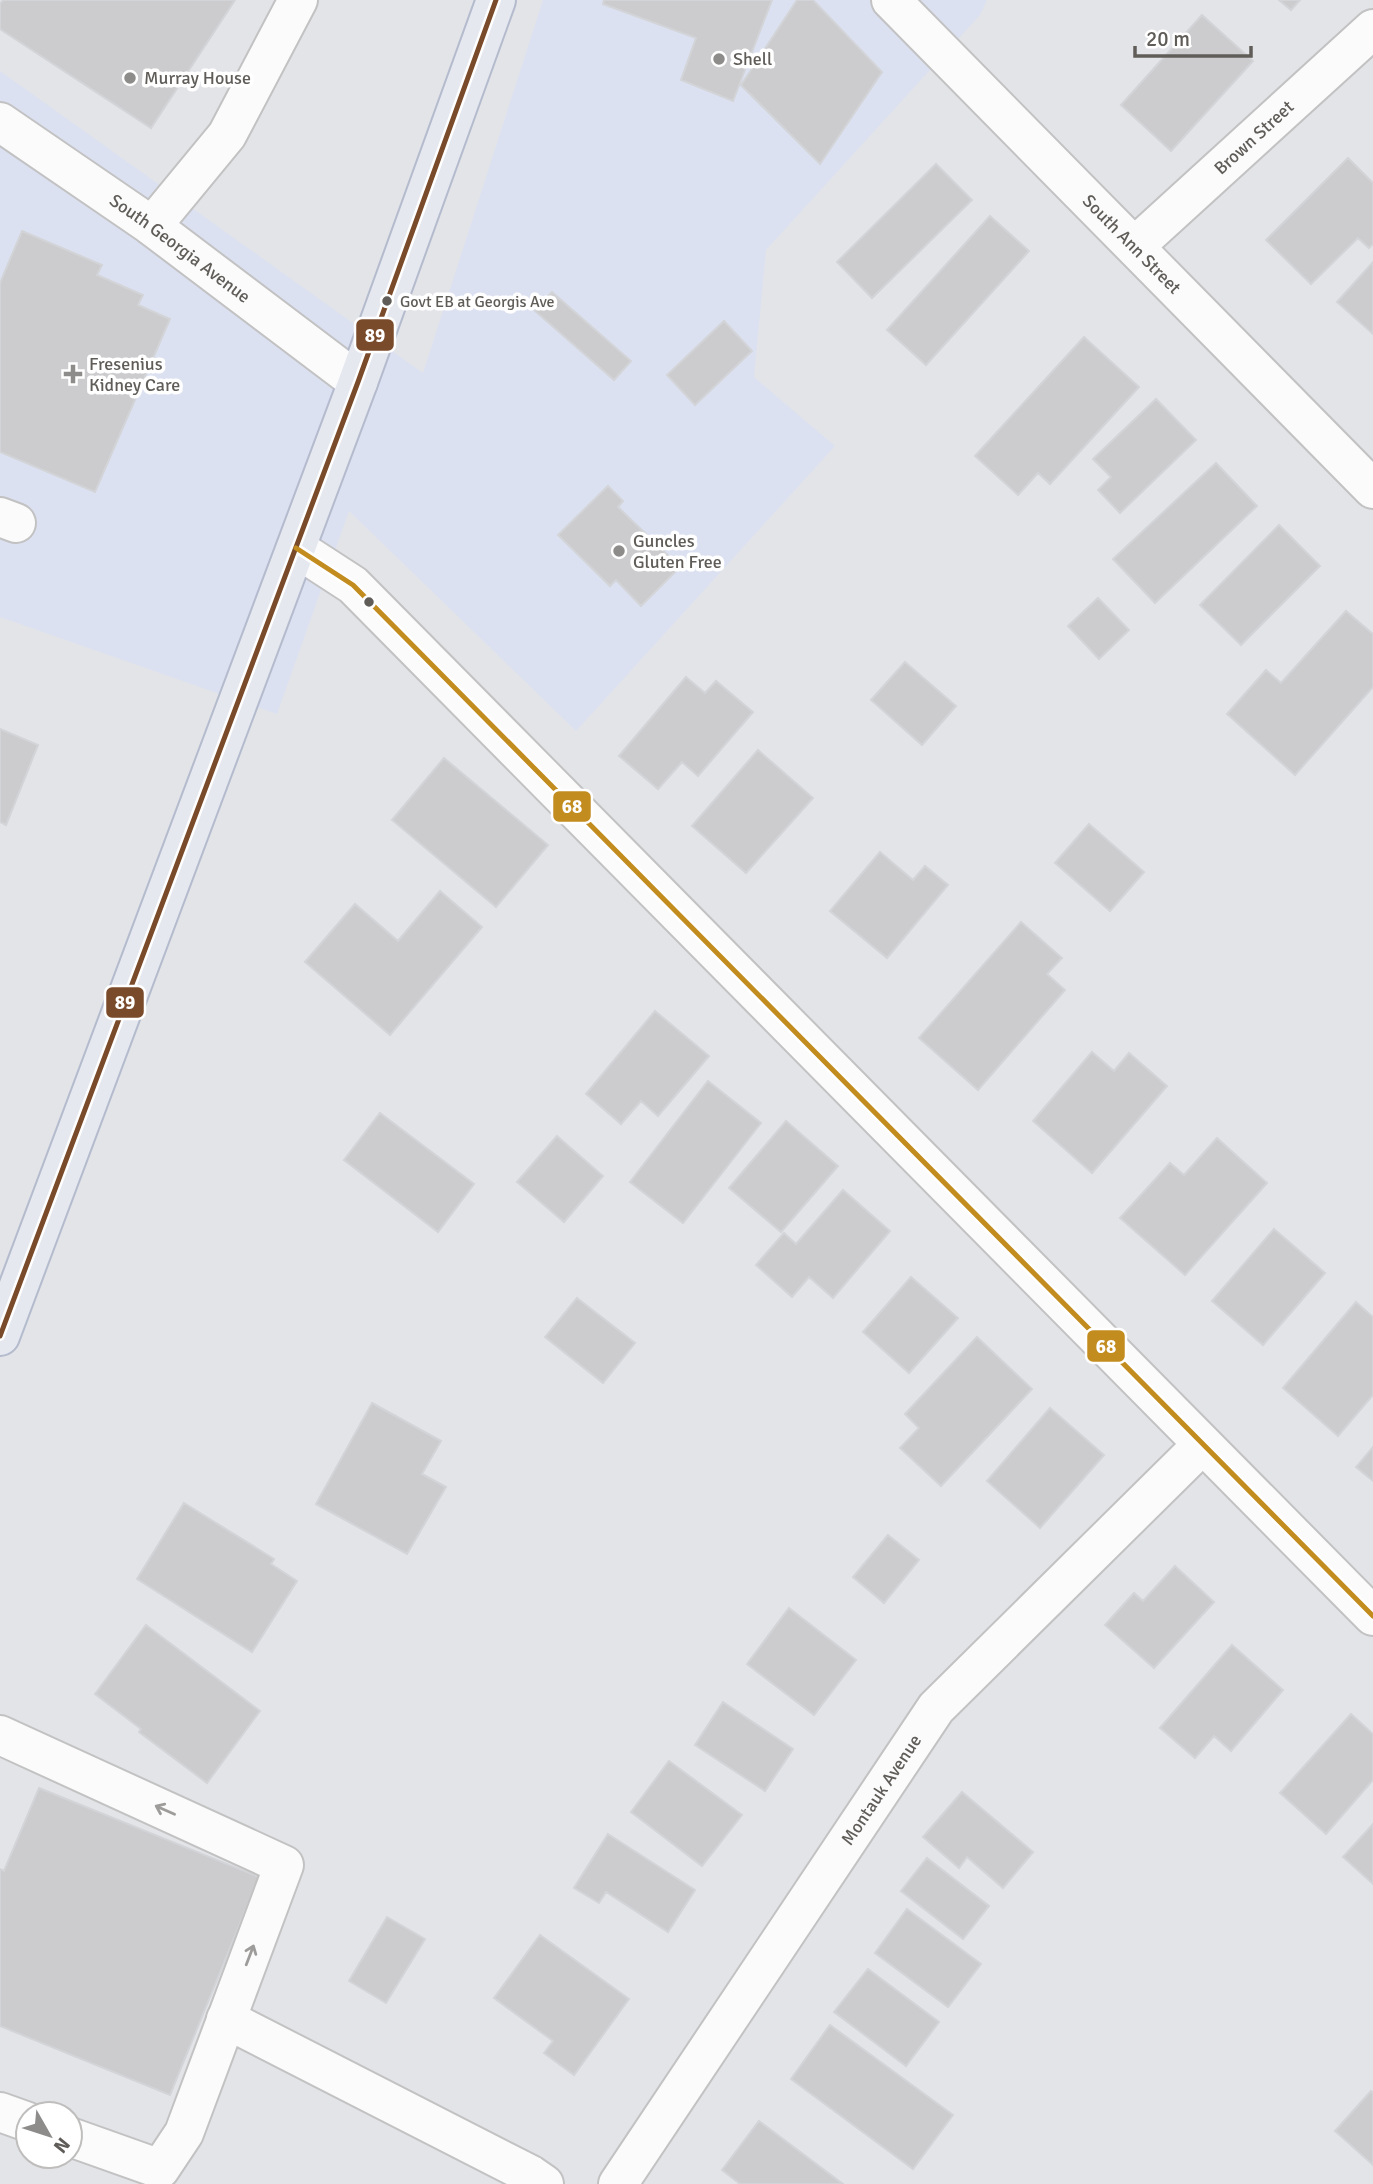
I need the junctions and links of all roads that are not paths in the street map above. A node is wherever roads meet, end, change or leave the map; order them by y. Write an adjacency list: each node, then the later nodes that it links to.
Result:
1 (298, 0): 6 (street)
2 (496, 0): 8 (main road)
3 (891, 0): 7 (street, South Ann Street)
4 (1373, 29): 7 (street, Brown Street)
5 (3, 128): 6 (street, South Georgia Avenue)
6 (152, 226): 8 (street, South Georgia Avenue)
7 (1135, 246): 9 (street, South Ann Street)
8 (358, 382): 10 (main road)
9 (1373, 489)
10 (296, 548): 11 (main road); 12 (street)
11 (0, 1336)
12 (1202, 1445): 13 (street); 18 (street, Montauk Avenue)
13 (1373, 1616)
14 (0, 1735): 15 (street, one-way to 14)
15 (226, 2019): 16 (street); 17 (street)
16 (84, 2142)
17 (544, 2184)
18 (618, 2184)

